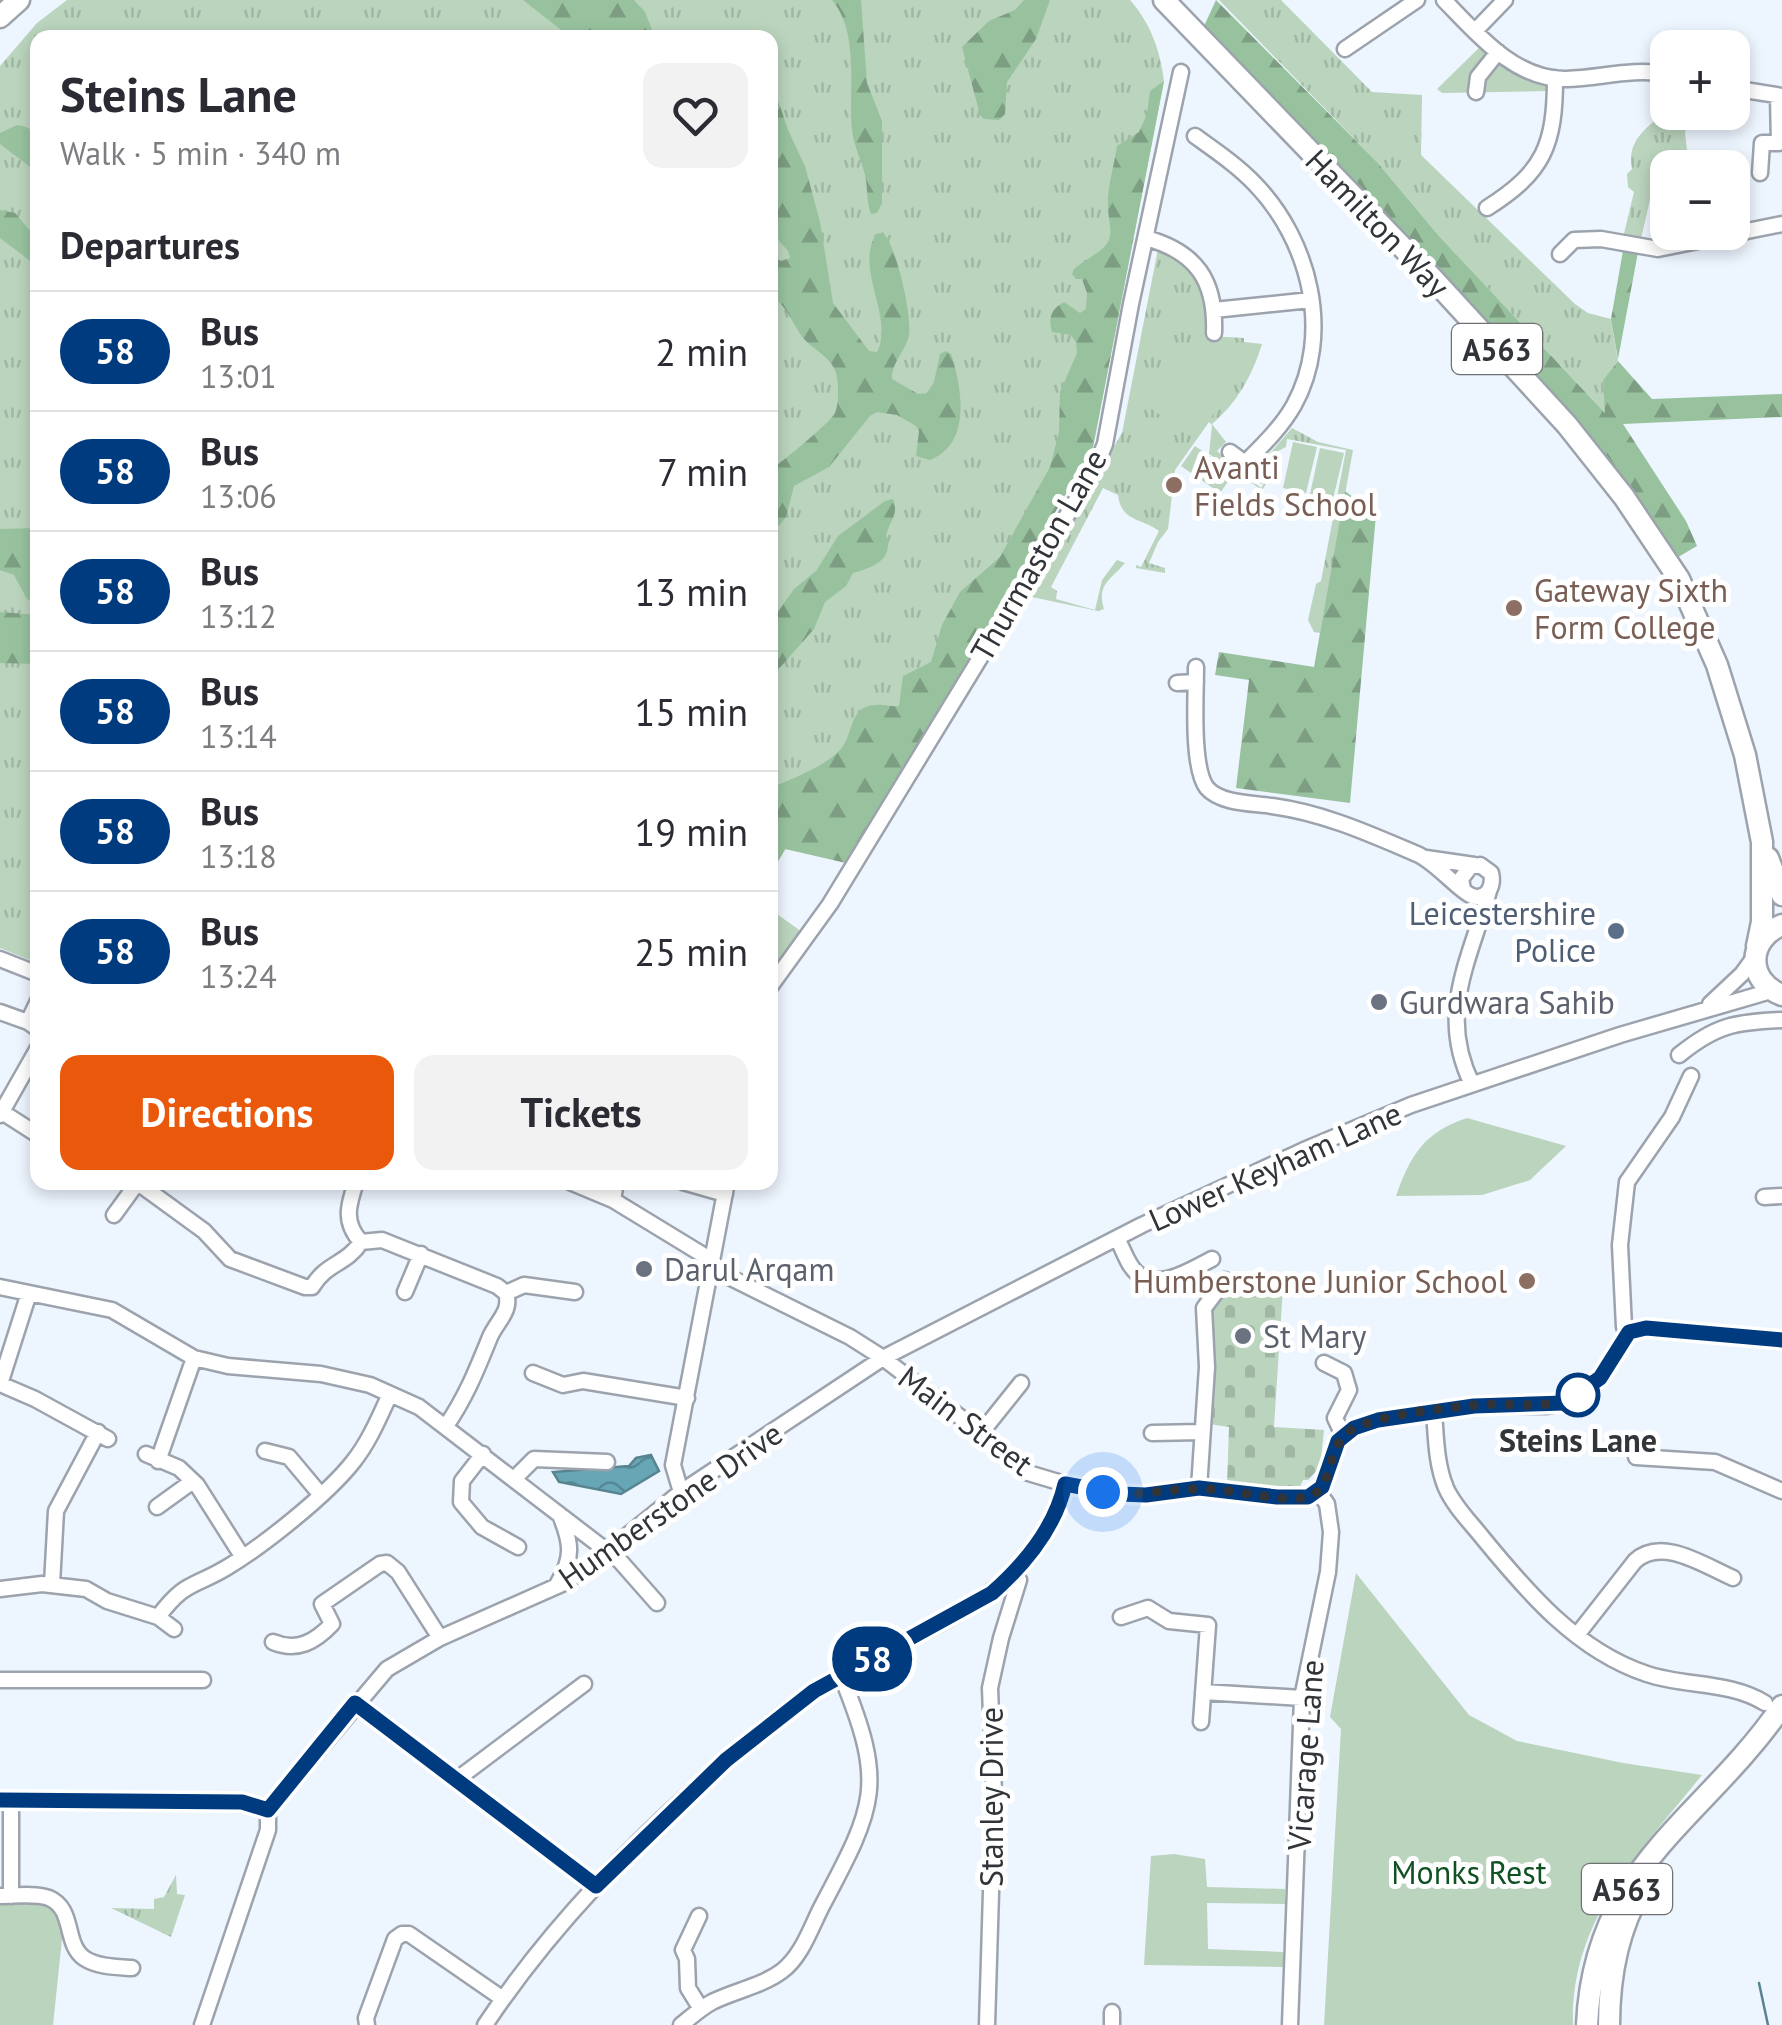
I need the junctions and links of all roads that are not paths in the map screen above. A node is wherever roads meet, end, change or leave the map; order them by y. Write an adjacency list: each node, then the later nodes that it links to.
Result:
1 (18, 0): 6 (highway)
2 (1164, 0): 30 (highway, Hamilton Way / A563)
3 (1417, 0): 8 (street)
4 (1444, 0): 7 (street)
5 (1505, 0): 7 (street)
6 (0, 17)
7 (1476, 30): 9 (street)
8 (1346, 49)
9 (1498, 52): 12 (street); 14 (street)
10 (1181, 72): 21 (street, Thurmaston Lane)
11 (1650, 73): 12 (street)
12 (1555, 78): 19 (street)
13 (1750, 91): 15 (street)
14 (1476, 92)
15 (1780, 97): 17 (street)
16 (1195, 136): 23 (street)
17 (1780, 143): 18 (street)
18 (1760, 173)
19 (1486, 208)
20 (1782, 224): 22 (street)
21 (1146, 238): 24 (street); 41 (street, Thurmaston Lane)
22 (1560, 254)
23 (1311, 300): 24 (street); 27 (street)
24 (1214, 310): 25 (street)
25 (1214, 332)
26 (1230, 452): 27 (street)
27 (1244, 464): 28 (street)
28 (1260, 474)
29 (1177, 683): 31 (street)
30 (1762, 842): 35 (highway); 38 (highway, Hamilton Way)
31 (1425, 858): 32 (street); 33 (street)
32 (1474, 865): 33 (street); 34 (street)
33 (1465, 891): 34 (street); 37 (street)
34 (1489, 891): 37 (street)
35 (1782, 896)
36 (1782, 925): 38 (highway)
37 (1473, 934): 51 (street)
38 (1756, 951): 42 (highway); 43 (street, Lower Keyham Lane)
39 (0, 959): 40 (street)
40 (30, 971)
41 (778, 976)
42 (1777, 993): 43 (street, Lower Keyham Lane)
43 (1706, 1008): 45 (street, Lower Keyham Lane)
44 (0, 1012): 47 (street)
45 (1685, 1018): 48 (street); 51 (street, Lower Keyham Lane)
46 (1782, 1020): 48 (street)
47 (30, 1024)
48 (1696, 1041): 49 (street)
49 (1679, 1055)
50 (30, 1062): 53 (street)
51 (1472, 1084): 65 (street, Lower Keyham Lane)
52 (1682, 1084): 76 (street)
53 (1, 1113): 54 (street)
54 (30, 1130)
55 (133, 1190): 64 (street)
56 (148, 1190): 66 (street)
57 (354, 1190): 66 (street)
58 (589, 1190): 63 (street, Main Street)
59 (614, 1190): 63 (street)
60 (726, 1190): 69 (street)
61 (1782, 1196): 62 (street)
62 (1764, 1197)
63 (612, 1200): 69 (street, Main Street)
64 (114, 1216)
65 (1117, 1238): 68 (street); 79 (street, Lower Keyham Lane)
66 (361, 1242): 67 (street)
67 (421, 1254): 72 (street); 75 (street)
68 (1212, 1260)
69 (712, 1266): 79 (street, Main Street); 85 (street)
70 (1225, 1280): 88 (street)
71 (0, 1288): 74 (street)
72 (405, 1292)
73 (576, 1292): 75 (street)
74 (29, 1293): 78 (street); 83 (street)
75 (506, 1293): 87 (street)
76 (1629, 1332): 77 (street); 86 (street)
77 (1782, 1340)
78 (194, 1358): 84 (street); 97 (street)
79 (884, 1358): 89 (street, Main Street); 101 (street, Humberstone Drive)
80 (1324, 1363): 91 (street)
81 (533, 1372): 85 (street)
82 (1021, 1383): 89 (street)
83 (0, 1384): 111 (street)
84 (390, 1394): 87 (street); 103 (street)
85 (687, 1398): 101 (street)
86 (1434, 1412): 91 (street); 120 (street)
87 (446, 1426): 93 (street)
88 (1201, 1432): 90 (street); 99 (street)
89 (982, 1433): 98 (street, Main Street)
90 (1152, 1433)
91 (1343, 1435): 100 (street)
92 (265, 1451): 103 (street)
93 (483, 1454): 96 (street); 106 (street)
94 (1636, 1457): 102 (street)
95 (607, 1462): 96 (street)
96 (514, 1478): 105 (street)
97 (193, 1482): 104 (street); 108 (street)
98 (1065, 1484): 99 (street, Main Street); 109 (street)
99 (1199, 1488): 100 (street, Main Street)
100 (1318, 1491): 128 (street, Vicarage Lane)
101 (681, 1492): 107 (street, Humberstone Drive)
102 (1782, 1492)
103 (320, 1494): 108 (street)
104 (157, 1507)
105 (559, 1514): 107 (street); 112 (street)
106 (518, 1547)
107 (608, 1552): 112 (street, Humberstone Drive); 115 (street)
108 (242, 1556): 117 (street)
109 (1014, 1574): 123 (street); 147 (street, Stanley Drive)
110 (1732, 1578): 120 (street)
111 (52, 1584): 113 (street); 117 (street)
112 (555, 1588): 121 (street, Humberstone Drive)
113 (0, 1589)
114 (312, 1591): 116 (street)
115 (657, 1603)
116 (322, 1604): 121 (street); 122 (street)
117 (158, 1617): 119 (street)
118 (1121, 1617): 127 (street)
119 (174, 1629)
120 (1577, 1636): 130 (street)
121 (440, 1638): 129 (street, Humberstone Drive)
122 (273, 1642)
123 (842, 1675): 136 (street); 142 (street)
124 (193, 1676): 125 (street)
125 (0, 1680)
126 (584, 1684): 132 (street)
127 (1203, 1692): 128 (street); 131 (street)
128 (1302, 1698): 148 (street, Vicarage Lane)
129 (355, 1703): 132 (street); 135 (street, Humberstone Drive)
130 (1774, 1704): 133 (highway, A563)
131 (1201, 1722)
132 (456, 1780): 136 (street)
133 (1719, 1780): 140 (highway, A563); 149 (highway, A563)
134 (5, 1800): 135 (street); 137 (street)
135 (268, 1810): 144 (street, Humberstone Drive)
136 (596, 1886): 141 (street)
137 (5, 1896): 139 (street)
138 (699, 1916): 142 (street)
139 (132, 1968)
140 (1613, 1972): 150 (street); 151 (highway, A563)
141 (502, 1999): 145 (street); 146 (street)
142 (701, 2009): 143 (street)
143 (686, 2023)
144 (202, 2025)
145 (367, 2025)
146 (485, 2025)
147 (987, 2025)
148 (1290, 2025)
149 (1586, 2025)
150 (1601, 2025)
151 (1609, 2025)

